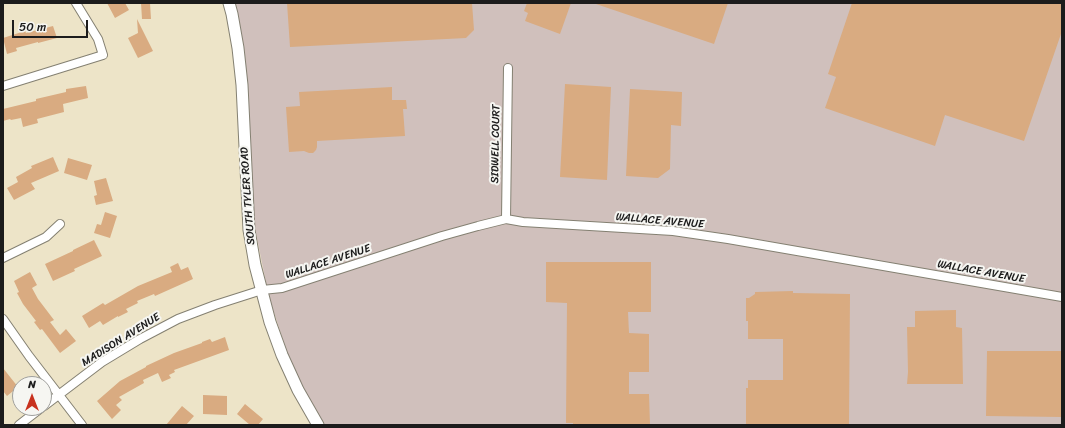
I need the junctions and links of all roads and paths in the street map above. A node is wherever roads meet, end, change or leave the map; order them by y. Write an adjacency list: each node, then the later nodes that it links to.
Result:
1 (76, 3): 4 (street)
2 (229, 3): 8 (street, SOUTH TYLER ROAD)
3 (508, 68): 5 (street, SIDWELL COURT)
4 (3, 86)
5 (506, 220): 8 (street, WALLACE AVENUE); 9 (street, WALLACE AVENUE)
6 (60, 224): 7 (street)
7 (3, 258)
8 (262, 290): 11 (street, MADISON AVENUE); 16 (street, SOUTH TYLER ROAD)
9 (1062, 297)
10 (3, 319): 11 (street)
11 (58, 395): 12 (street, MADISON AVENUE); 15 (street)
12 (52, 400)
13 (31, 416): 14 (street)
14 (19, 425)
15 (82, 425)
16 (318, 425)

